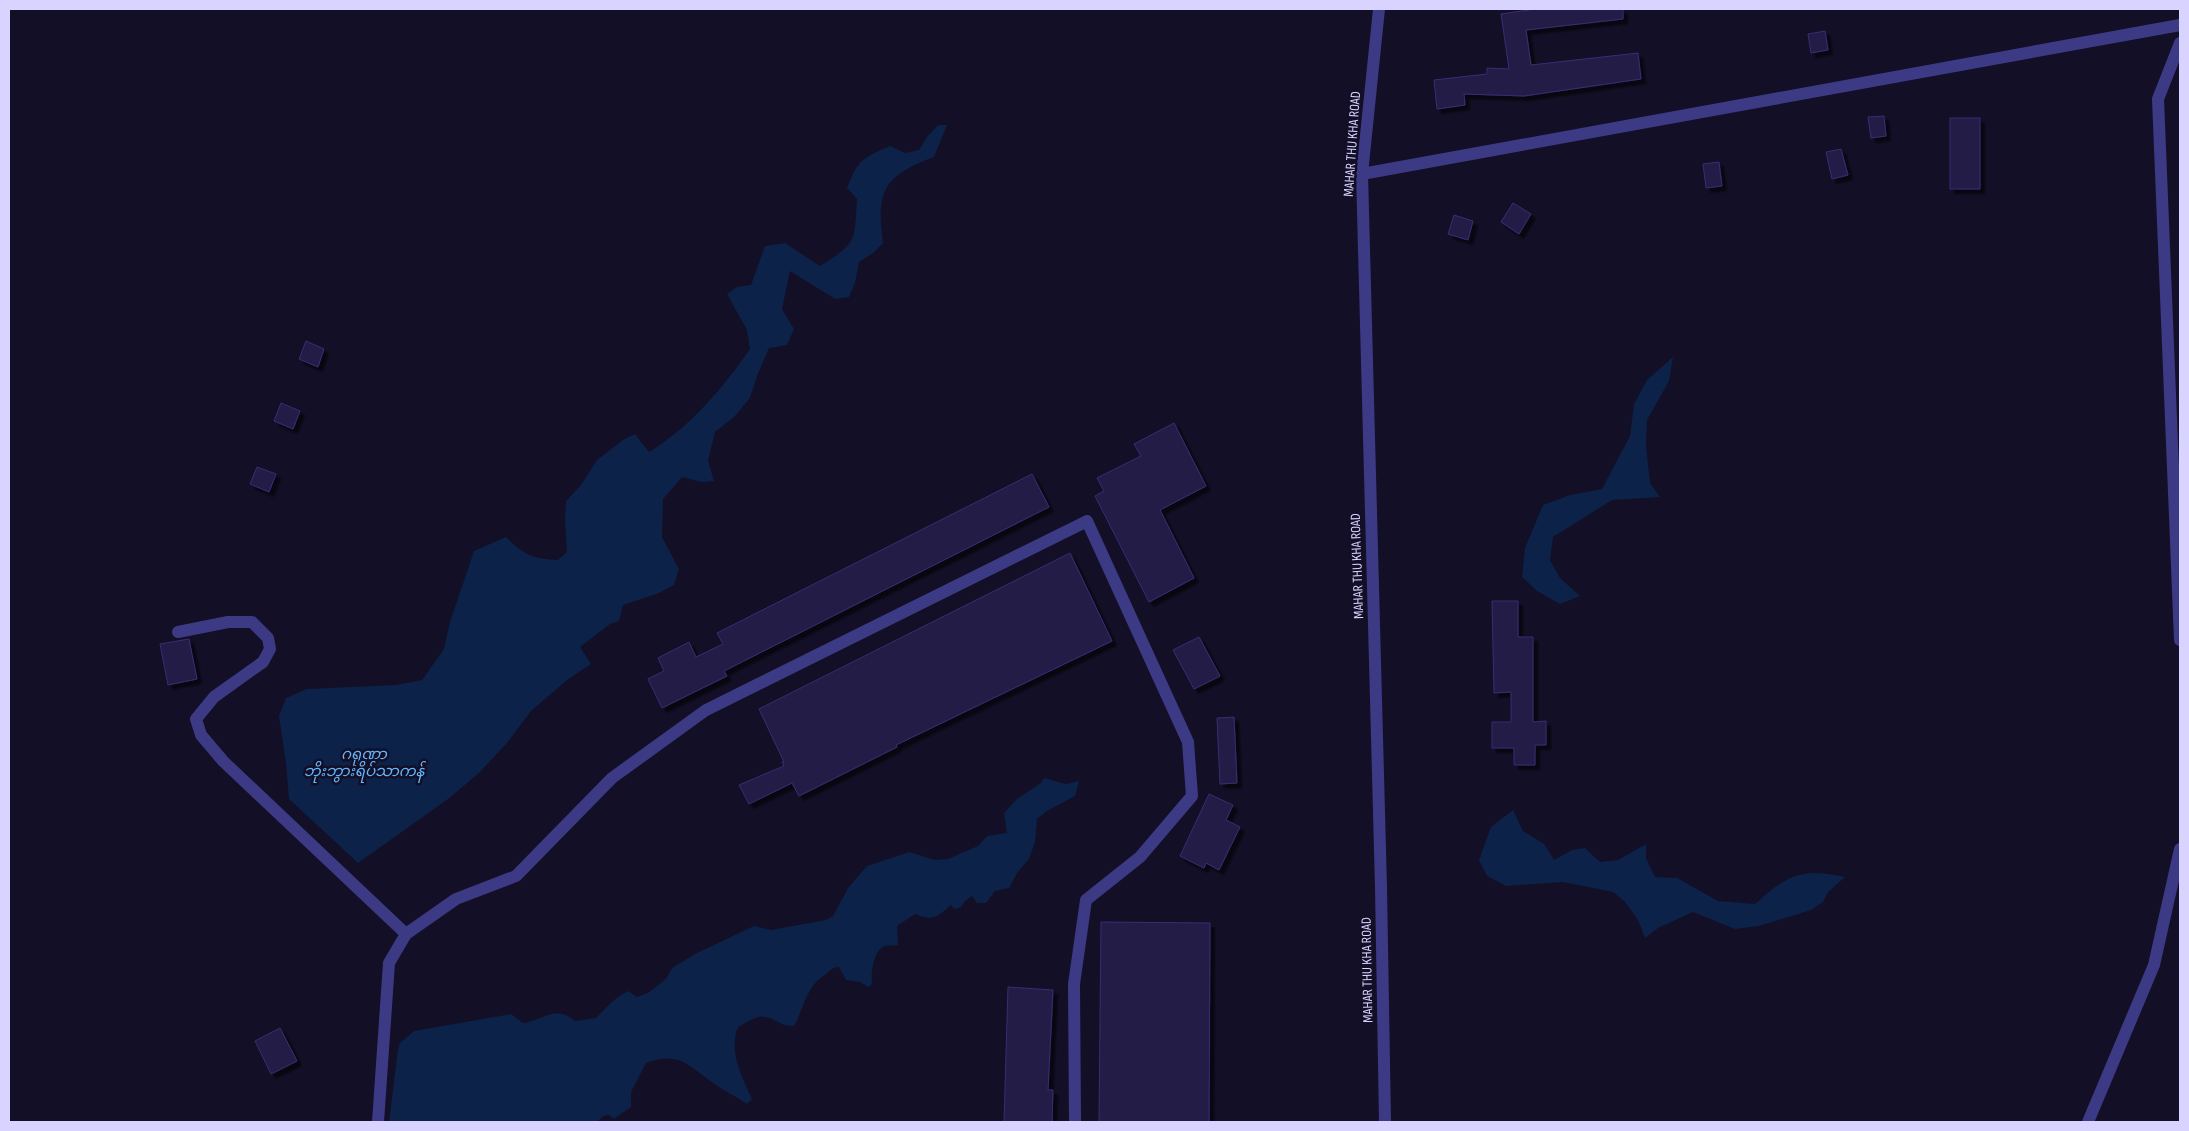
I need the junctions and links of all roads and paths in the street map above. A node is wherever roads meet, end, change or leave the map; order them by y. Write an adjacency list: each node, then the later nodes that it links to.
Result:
1 (1379, 9): 4 (street, MAHAR THU KHA ROAD)
2 (2180, 25): 4 (street)
3 (2180, 43): 6 (street)
4 (1362, 174): 11 (street, MAHAR THU KHA ROAD)
5 (178, 632): 8 (street)
6 (2180, 640)
7 (2180, 849): 12 (street)
8 (406, 934): 9 (street); 10 (street)
9 (378, 1122)
10 (1075, 1122)
11 (1385, 1122)
12 (2088, 1122)

